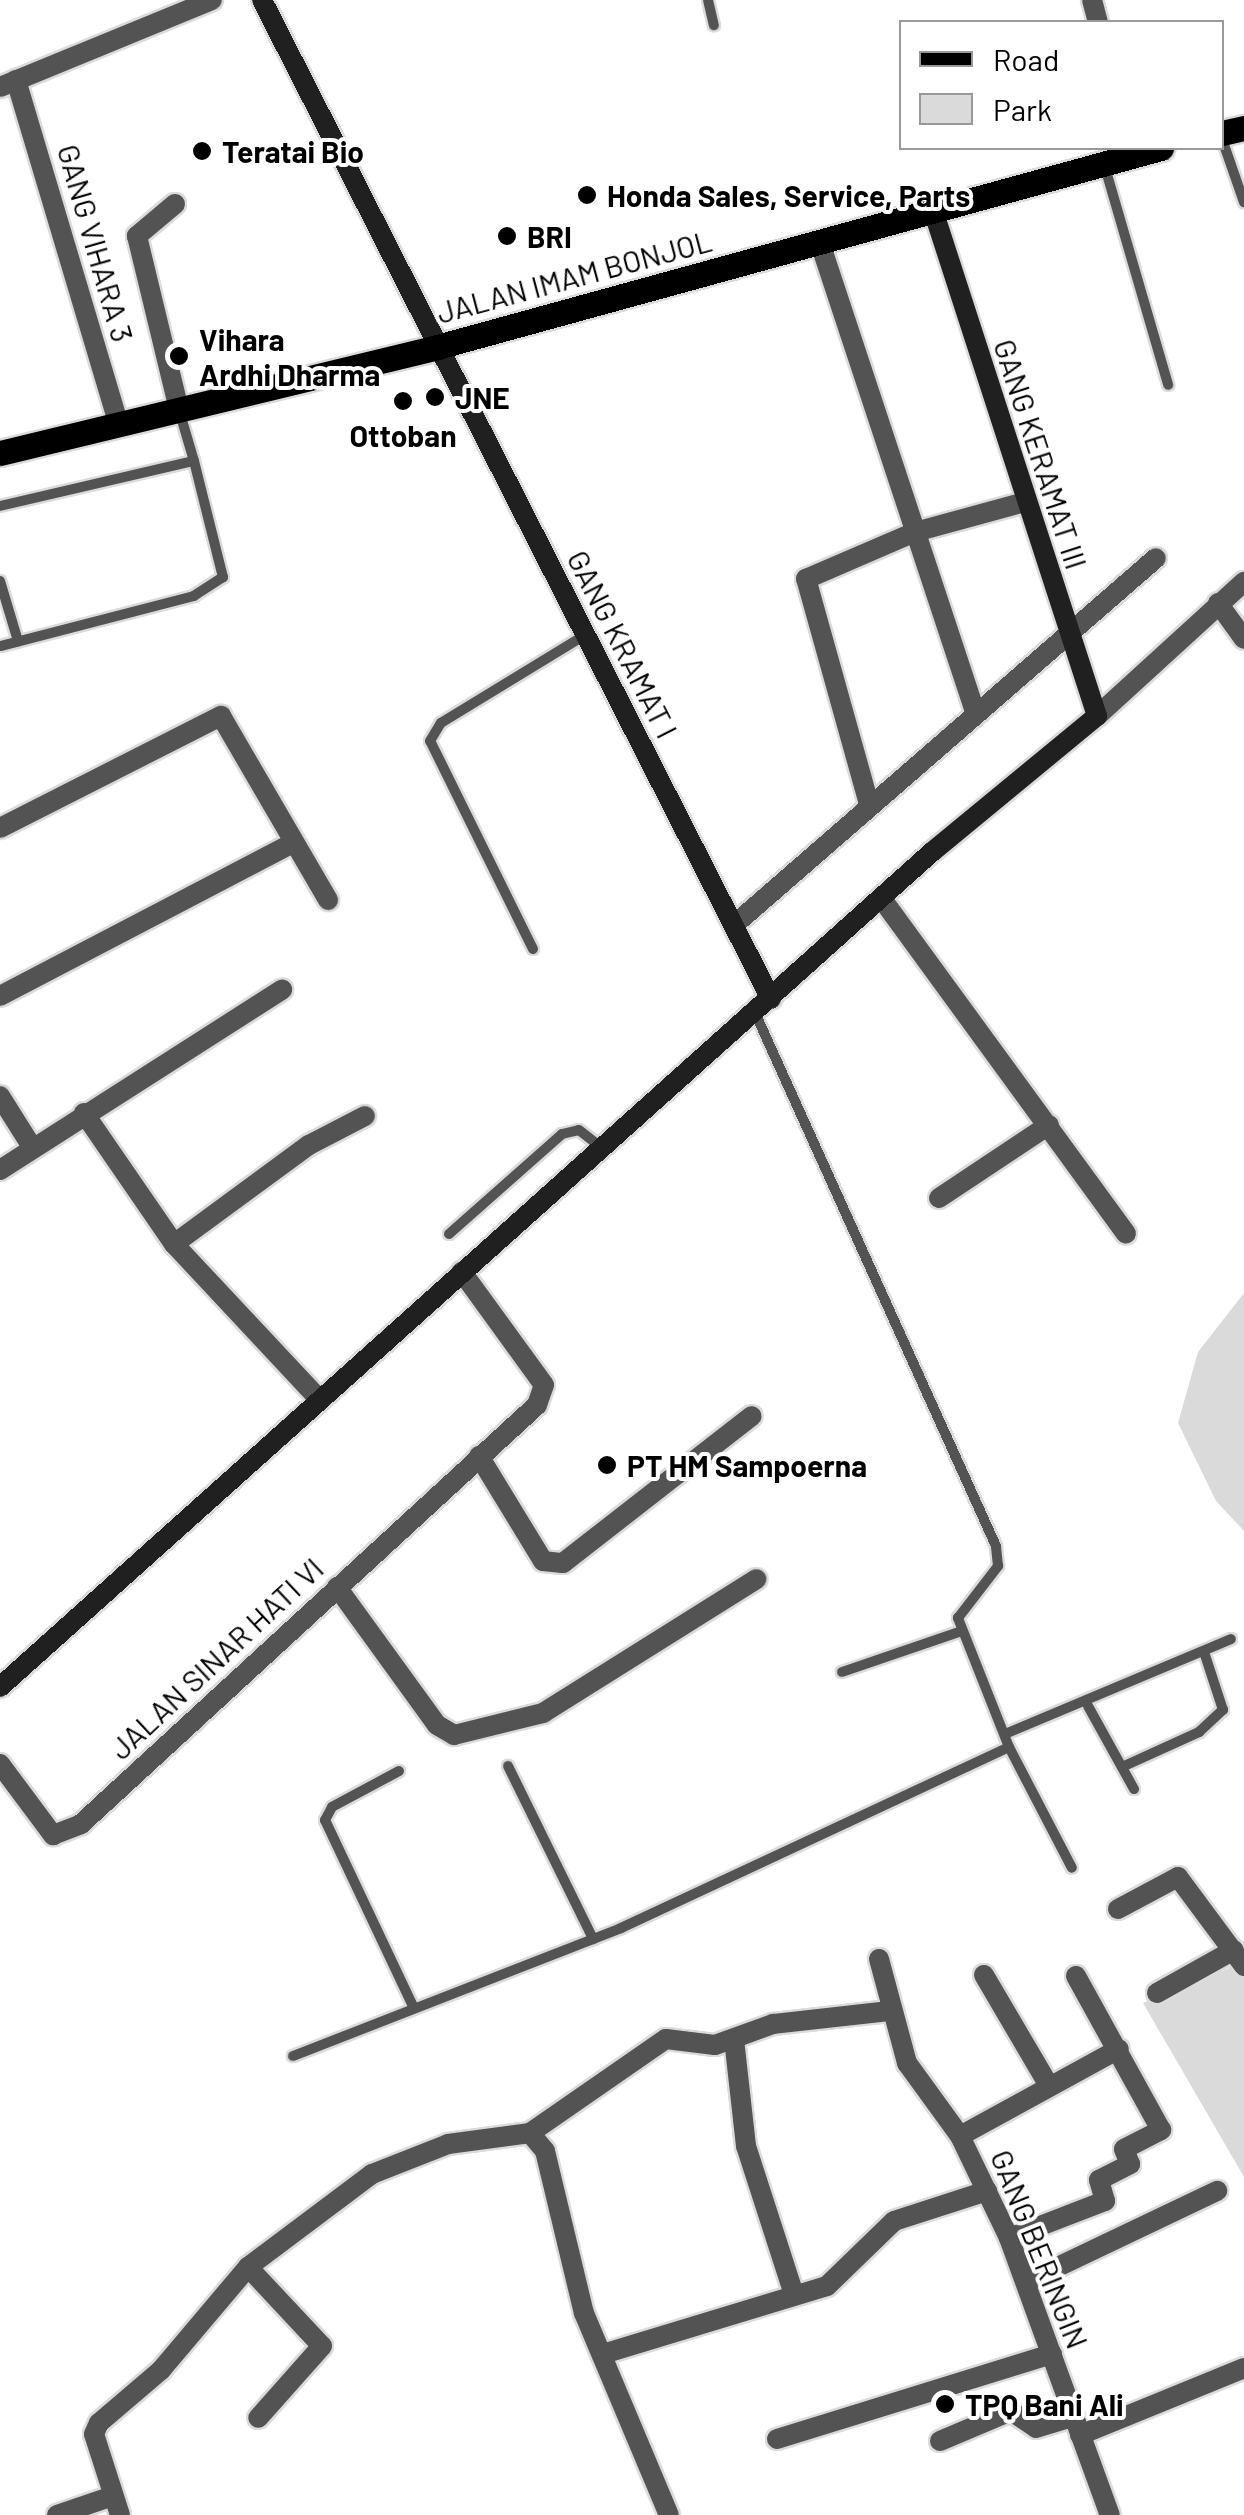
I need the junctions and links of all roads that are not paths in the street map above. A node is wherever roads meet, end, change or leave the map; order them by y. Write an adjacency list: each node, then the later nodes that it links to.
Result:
1 (212, 0): 5 (street)
2 (262, 0): 13 (street, GANG KRAMAT I)
3 (708, 0): 4 (lane)
4 (714, 25)
5 (8, 84): 16 (street, GANG VIHARA 3)
6 (1224, 142): 9 (lane)
7 (1133, 151): 8 (main road, JALAN IMAM BONJOL)
8 (1104, 163): 11 (main road, JALAN IMAM BONJOL); 14 (lane)
9 (1244, 202)
10 (175, 204): 15 (street)
11 (934, 210): 12 (main road, JALAN IMAM BONJOL); 19 (street, GANG KERAMAT III)
12 (820, 243): 13 (main road, JALAN IMAM BONJOL); 21 (street)
13 (437, 347): 15 (main road, JALAN IMAM BONJOL); 27 (street, GANG KRAMAT I)
14 (1168, 385)
15 (179, 410): 16 (main road, JALAN IMAM BONJOL); 18 (lane)
16 (118, 424): 17 (main road, JALAN IMAM BONJOL)
17 (0, 453)
18 (194, 461): 20 (lane); 29 (lane)
19 (1024, 502): 21 (street); 26 (street, GANG KERAMAT III)
20 (0, 506)
21 (914, 532): 31 (street); 33 (street)
22 (1156, 558): 26 (street)
23 (0, 581): 29 (lane)
24 (1244, 582): 25 (street)
25 (1218, 603): 28 (street); 32 (street)
26 (1066, 629): 31 (street); 32 (street, GANG KERAMAT III)
27 (585, 635): 38 (street, GANG KRAMAT I); 39 (lane)
28 (1244, 639)
29 (18, 642): 30 (lane)
30 (0, 646)
31 (974, 710): 33 (street)
32 (1097, 716): 36 (street)
33 (869, 804): 38 (street)
34 (0, 828): 35 (street)
35 (292, 843): 37 (street); 41 (street)
36 (882, 899): 42 (street); 46 (street)
37 (328, 900)
38 (734, 924): 42 (street, GANG KRAMAT I)
39 (533, 948)
40 (282, 990): 44 (street)
41 (0, 996)
42 (763, 1007): 48 (street); 60 (lane)
43 (0, 1096): 47 (street)
44 (84, 1113): 47 (street); 53 (street)
45 (365, 1116): 53 (street)
46 (1049, 1125): 50 (street); 51 (street)
47 (32, 1148): 49 (street)
48 (602, 1148): 52 (lane); 54 (street)
49 (0, 1170)
50 (940, 1198)
51 (1126, 1233)
52 (449, 1234)
53 (174, 1244): 55 (street)
54 (462, 1272): 55 (street); 57 (street, JALAN SINAR HATI VI)
55 (319, 1399): 64 (street)
56 (752, 1416): 57 (street)
57 (479, 1456): 59 (street, JALAN SINAR HATI VI)
58 (757, 1578): 59 (street)
59 (337, 1587): 68 (street, JALAN SINAR HATI VI)
60 (959, 1632): 63 (lane); 66 (lane)
61 (1232, 1639): 62 (lane)
62 (1204, 1652): 65 (lane); 70 (lane)
63 (842, 1672)
64 (0, 1688)
65 (1088, 1706): 66 (lane); 70 (lane)
66 (1005, 1734): 67 (lane)
67 (1009, 1747): 73 (lane); 75 (lane)
68 (0, 1764)
69 (508, 1766): 75 (lane)
70 (1122, 1767): 72 (lane)
71 (400, 1771): 81 (lane)
72 (1134, 1788)
73 (1072, 1868)
74 (1118, 1910): 76 (street)
75 (593, 1939): 81 (lane)
76 (1239, 1958): 80 (street)
77 (879, 1959): 82 (street, GANG BERINGIN)
78 (984, 1976): 86 (street)
79 (1076, 1976): 84 (street)
80 (1158, 1993)
81 (413, 2006): 85 (lane)
82 (888, 2011): 83 (street); 88 (street, GANG BERINGIN)
83 (734, 2038): 87 (street); 94 (street)
84 (1119, 2049): 86 (street); 91 (street)
85 (293, 2056)
86 (1048, 2084): 88 (street)
87 (530, 2133): 92 (street); 95 (street)
88 (960, 2136): 89 (street, GANG BERINGIN)
89 (986, 2191): 91 (street, GANG BERINGIN); 94 (street)
90 (1217, 2191): 93 (street)
91 (1009, 2238): 93 (street, GANG BERINGIN)
92 (248, 2267): 98 (street); 102 (street)
93 (1026, 2282): 96 (street, GANG BERINGIN)
94 (794, 2295): 95 (street)
95 (603, 2354): 104 (street)
96 (1052, 2354): 99 (street, GANG BERINGIN); 100 (street)
97 (1244, 2368): 99 (street)
98 (258, 2418)
99 (1076, 2426): 101 (street); 105 (street, GANG BERINGIN)
100 (777, 2439)
101 (940, 2441)
102 (117, 2505): 103 (street)
103 (57, 2515)
104 (669, 2515)
105 (1110, 2515)

